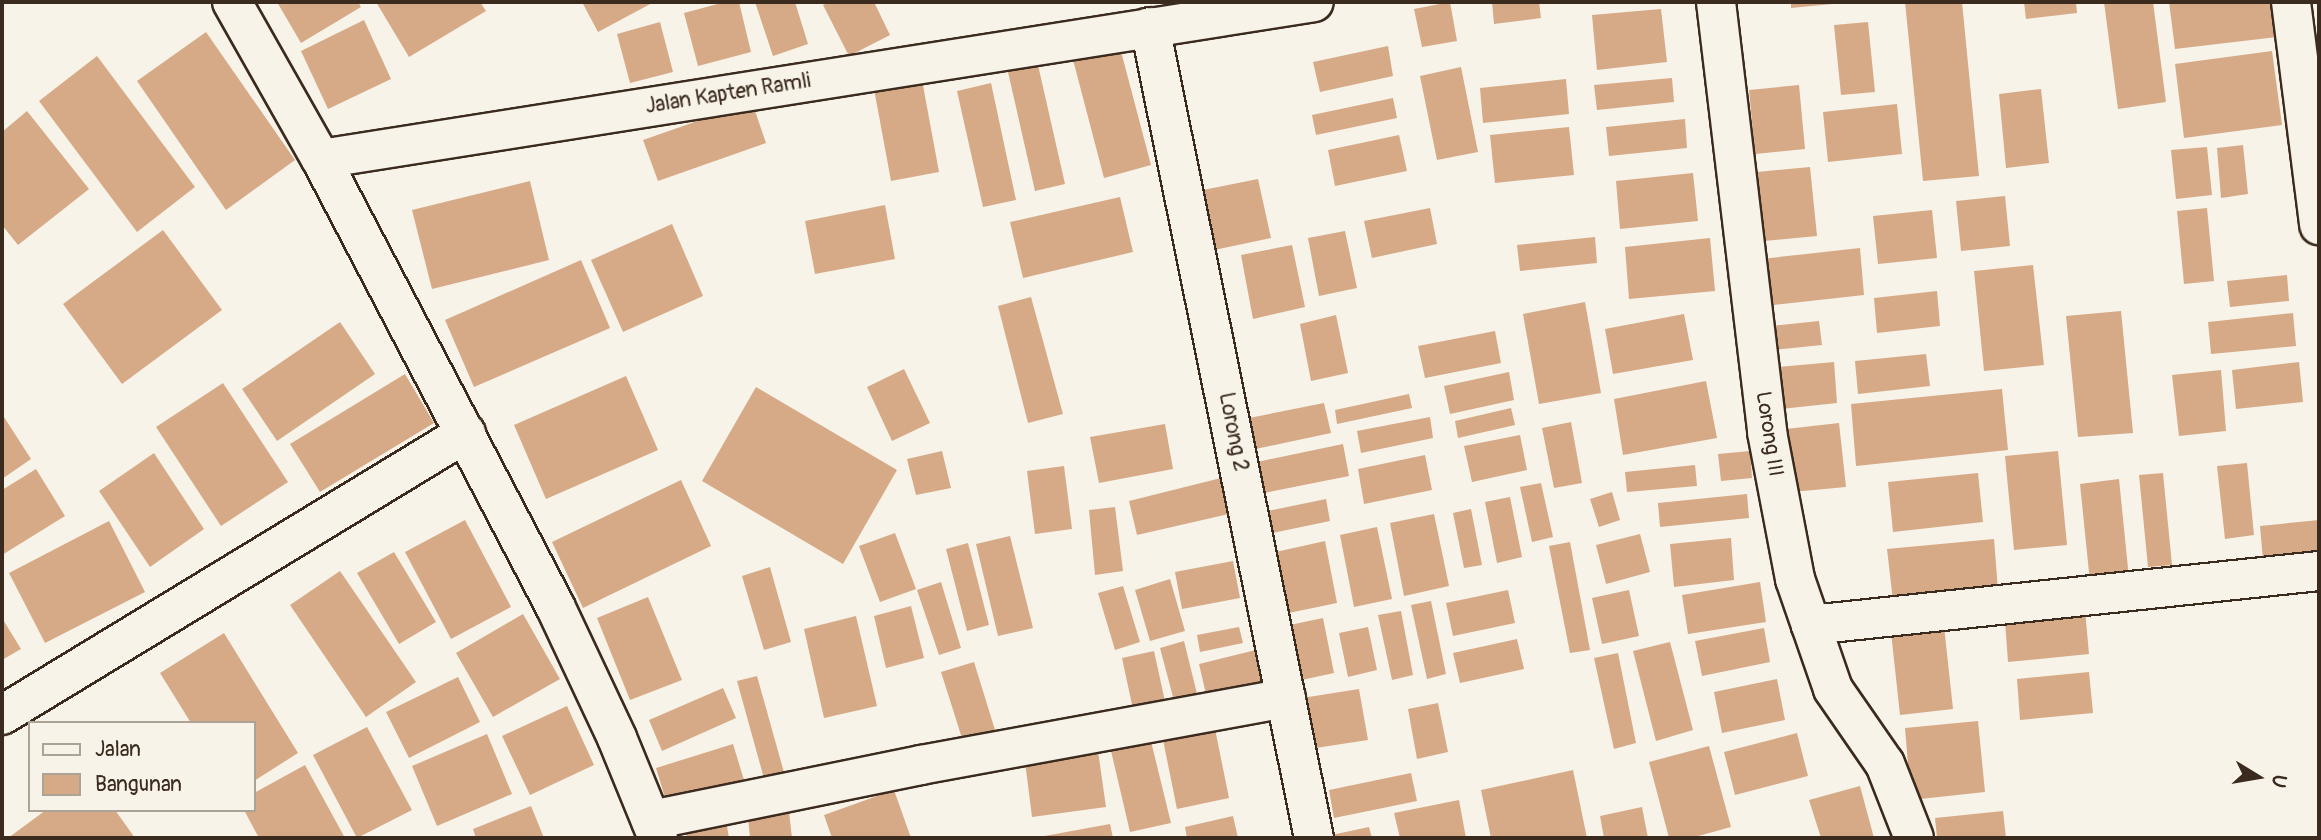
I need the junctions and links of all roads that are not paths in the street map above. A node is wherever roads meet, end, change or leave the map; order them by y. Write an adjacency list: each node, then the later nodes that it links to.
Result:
1 (232, 2): 6 (street)
2 (1314, 2): 5 (street, Jalan Kapten Ramli)
3 (1716, 2): 10 (street, Lorong III)
4 (2291, 2): 7 (street)
5 (1150, 27): 6 (street, Jalan Kapten Ramli); 11 (street, Lorong 2)
6 (321, 159): 8 (street)
7 (2319, 225)
8 (466, 433): 12 (street); 13 (street)
9 (2319, 571): 10 (street)
10 (1811, 625): 15 (street, Lorong III)
11 (1286, 698): 13 (street); 14 (street, Lorong 2)
12 (2, 715)
13 (655, 829)
14 (1314, 838)
15 (1914, 838)

